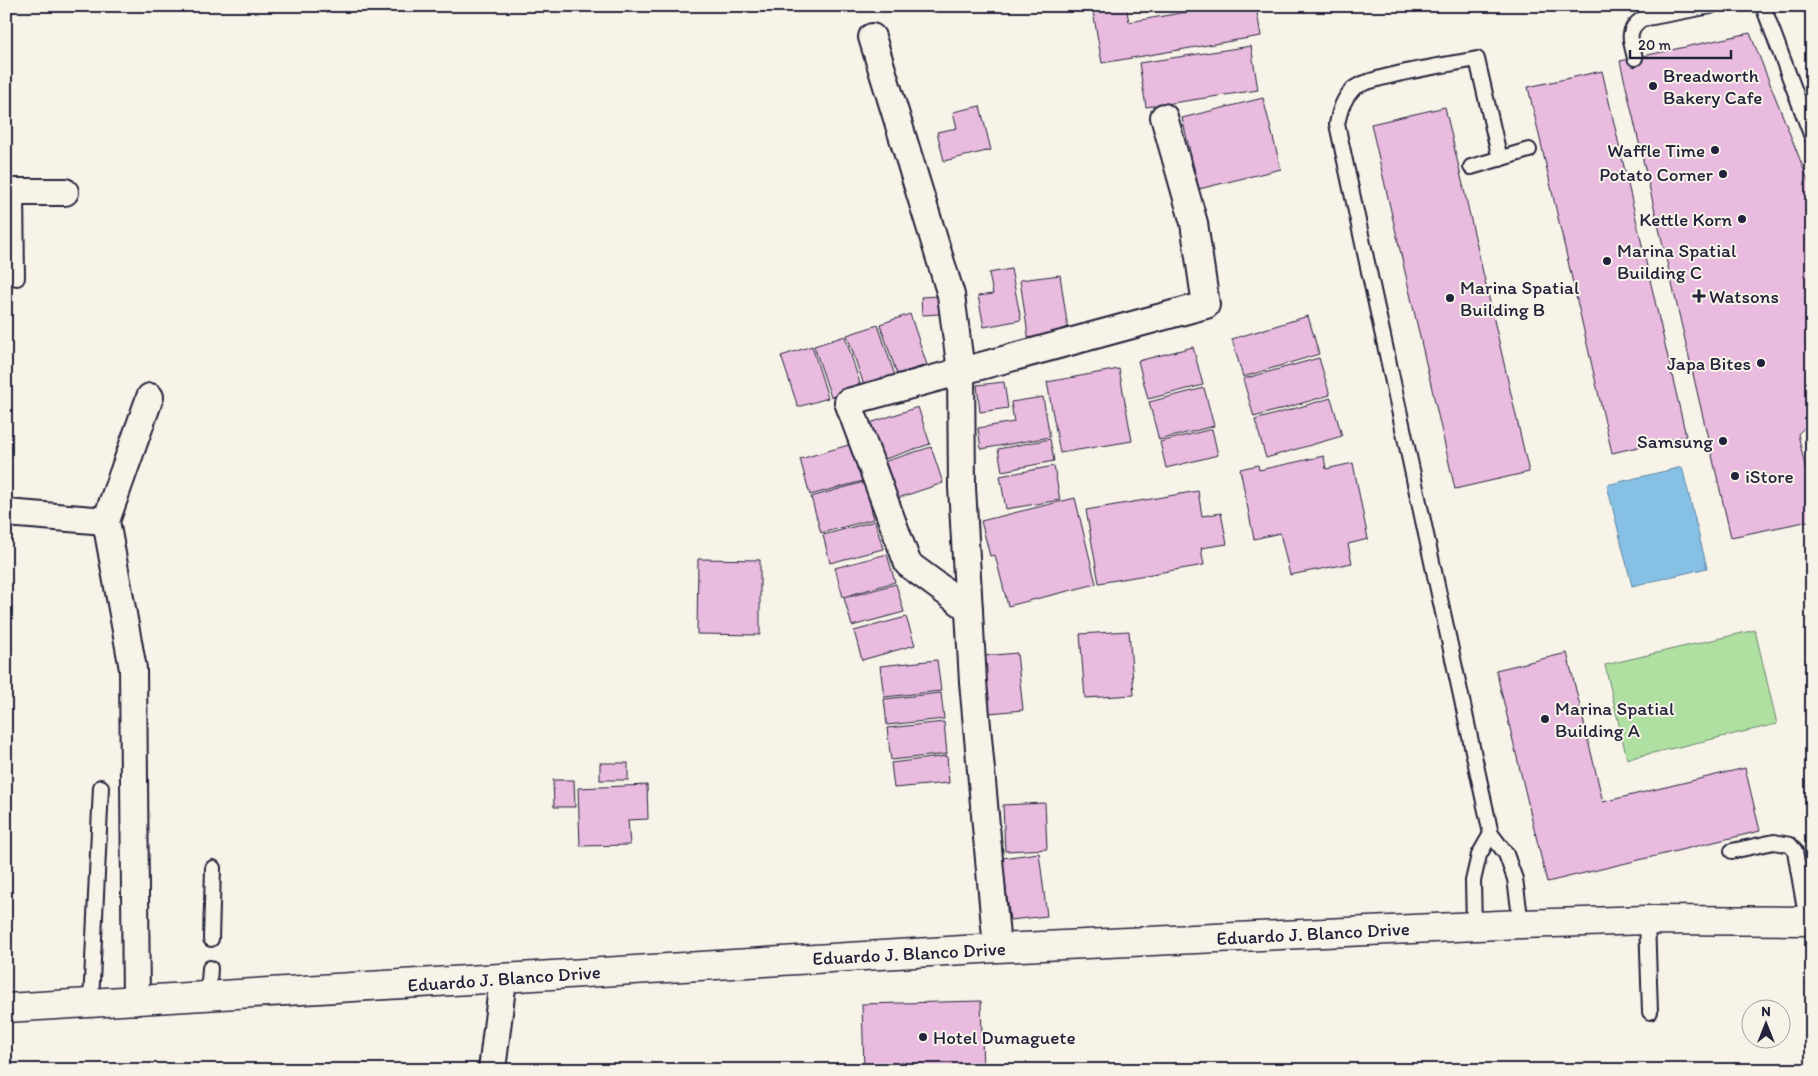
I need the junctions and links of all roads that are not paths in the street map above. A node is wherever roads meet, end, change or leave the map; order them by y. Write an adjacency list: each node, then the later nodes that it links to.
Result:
1 (1711, 6): 4 (lane)
2 (1763, 6): 6 (lane)
3 (872, 37): 13 (street)
4 (1635, 58)
5 (1164, 117): 13 (street)
6 (1812, 137)
7 (1529, 150): 8 (lane)
8 (1500, 159): 9 (lane); 19 (lane)
9 (1471, 167)
10 (11, 192): 11 (street); 12 (lane)
11 (64, 192)
12 (17, 278)
13 (960, 371): 17 (street); 17 (street)
14 (150, 397): 16 (street)
15 (6, 513): 16 (street)
16 (106, 521): 31 (street)
17 (969, 609): 27 (street)
18 (100, 787): 32 (lane)
19 (1491, 834): 24 (lane); 25 (lane)
20 (1732, 851): 23 (lane)
21 (213, 868): 26 (lane)
22 (1647, 920): 23 (main road, Eduardo J. Blanco Drive); 24 (main road, Eduardo J. Blanco Drive); 34 (lane)
23 (1809, 921)
24 (1521, 924): 25 (main road, Eduardo J. Blanco Drive)
25 (1474, 926): 27 (main road, Eduardo J. Blanco Drive)
26 (211, 939)
27 (997, 948): 29 (main road, Eduardo J. Blanco Drive)
28 (210, 968): 30 (lane)
29 (503, 979): 30 (main road, Eduardo J. Blanco Drive); 35 (street)
30 (208, 996): 31 (main road, Eduardo J. Blanco Drive)
31 (136, 1000): 32 (main road, Eduardo J. Blanco Drive)
32 (91, 1003): 33 (main road, Eduardo J. Blanco Drive)
33 (6, 1008)
34 (1650, 1012)
35 (492, 1070)

